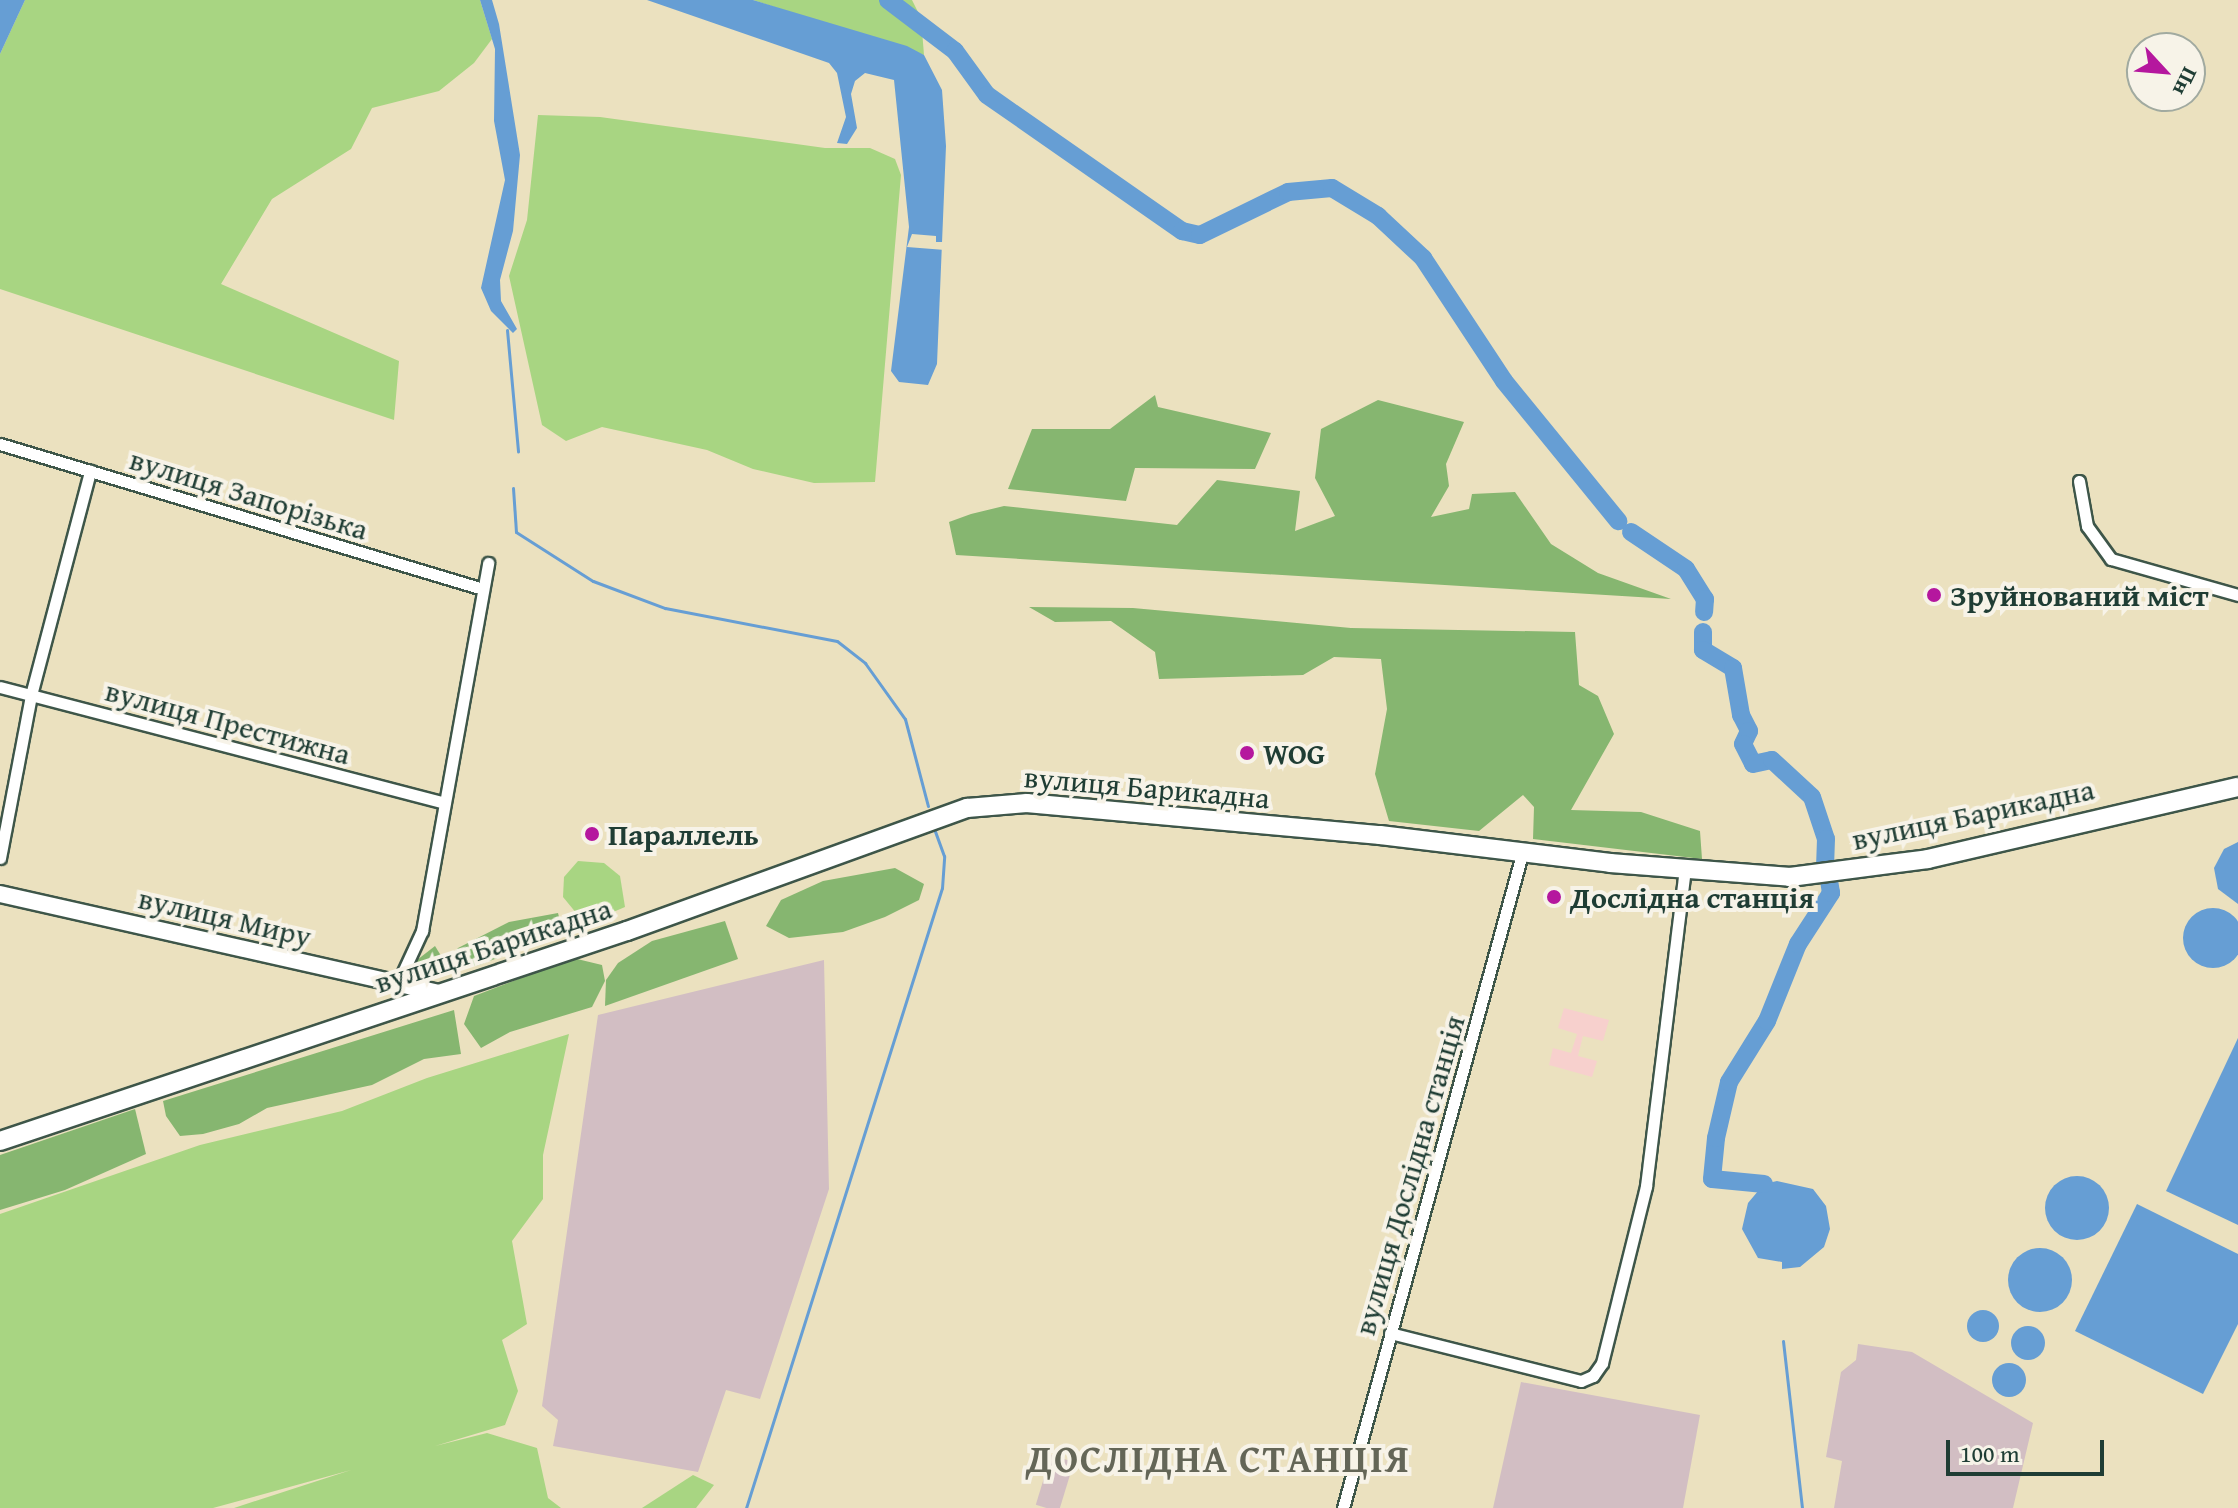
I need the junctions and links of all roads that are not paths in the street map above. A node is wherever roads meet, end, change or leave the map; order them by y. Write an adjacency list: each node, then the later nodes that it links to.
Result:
1 (0, 444): 2 (street, вулиця Запорізька)
2 (90, 471): 5 (street, вулиця Запорізька); 8 (street)
3 (2079, 481): 6 (street)
4 (488, 563): 5 (street)
5 (483, 589): 10 (street)
6 (2238, 595)
7 (0, 687): 8 (street, вулиця Престижна)
8 (31, 695): 10 (street, вулиця Престижна); 12 (street)
9 (2238, 787): 13 (main road, вулиця Барикадна)
10 (444, 803): 15 (street)
11 (1522, 854): 13 (main road, вулиця Барикадна); 16 (main road, вулиця Барикадна); 18 (street, вулиця Дослідна станція)
12 (0, 858)
13 (1685, 869): 18 (street)
14 (0, 894): 15 (street, вулиця Миру)
15 (397, 985): 16 (street, вулиця Миру)
16 (438, 993): 17 (main road, вулиця Барикадна)
17 (0, 1141)
18 (1390, 1333): 19 (street, вулиця Дослідна станція)
19 (1343, 1508)

